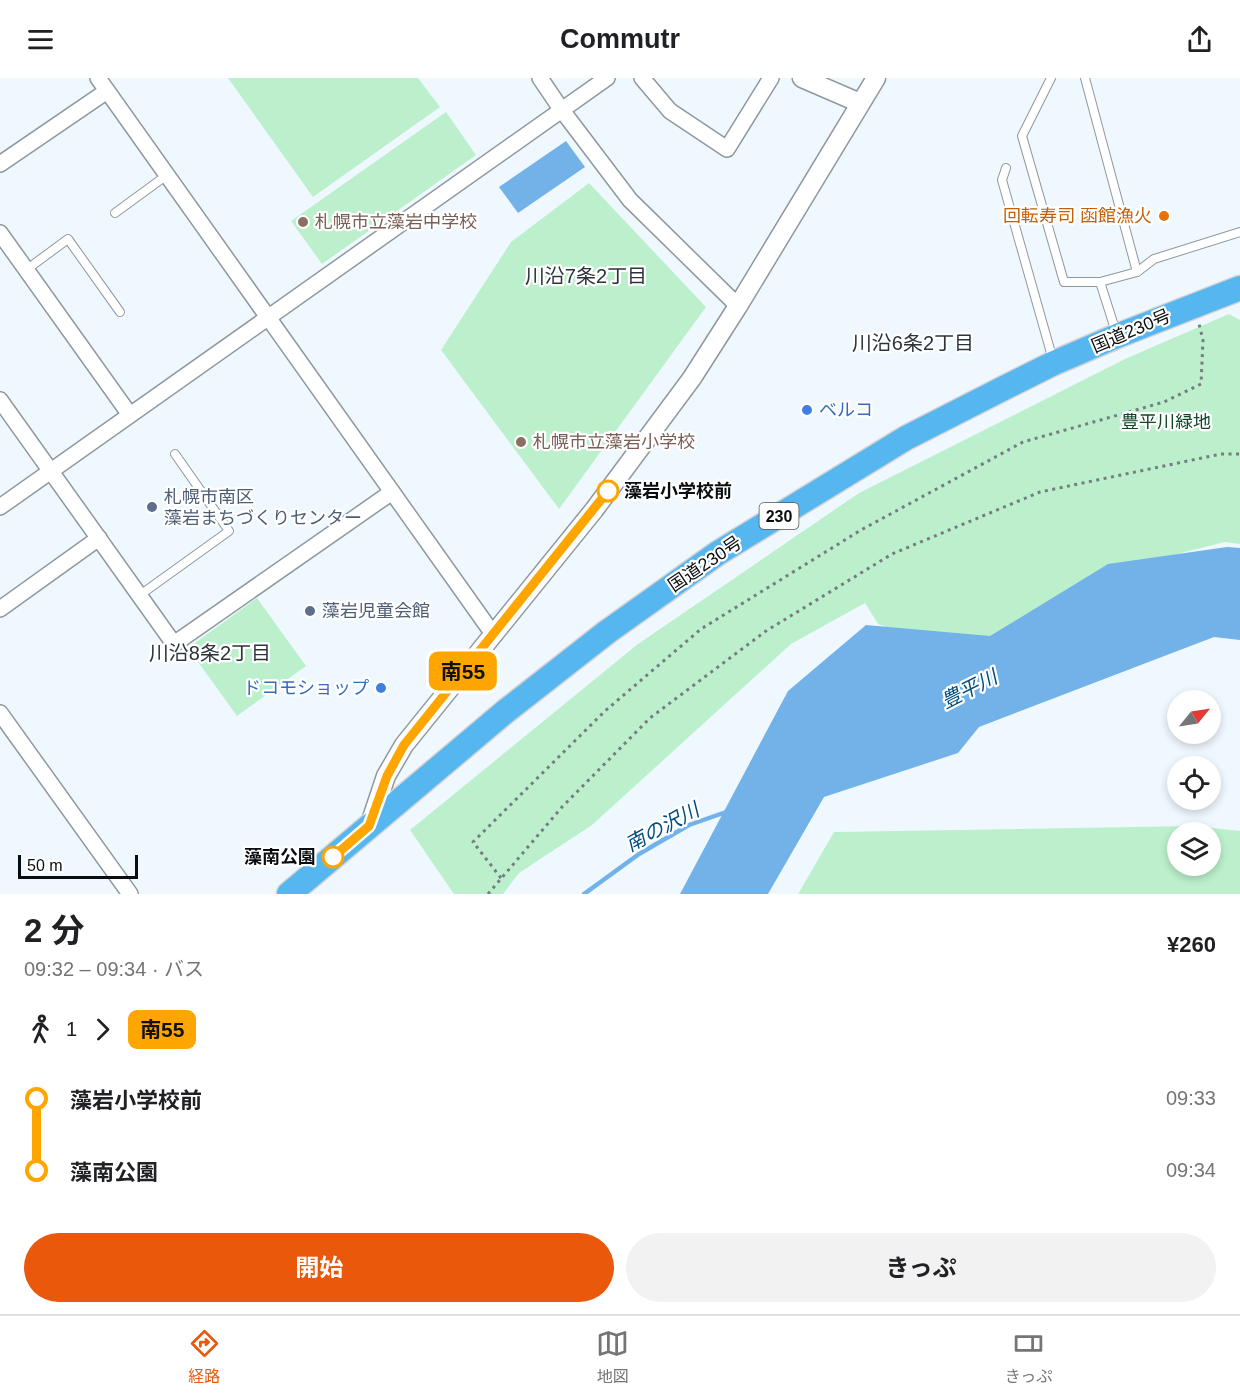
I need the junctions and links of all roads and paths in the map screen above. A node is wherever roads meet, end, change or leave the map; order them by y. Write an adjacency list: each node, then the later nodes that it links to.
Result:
1 (540, 78): 11 (street)
2 (607, 78): 11 (street)
3 (642, 78): 4 (street)
4 (771, 78)
5 (802, 78): 10 (street)
6 (876, 78): 10 (street)
7 (1051, 78): 20 (lane)
8 (1085, 78): 19 (lane)
9 (103, 84): 12 (street); 14 (street)
10 (860, 104): 23 (street)
11 (561, 109): 23 (street); 25 (street)
12 (0, 164)
13 (1006, 168): 27 (lane)
14 (167, 175): 15 (lane); 25 (street)
15 (115, 213)
16 (1240, 232): 19 (lane)
17 (0, 233): 18 (street)
18 (26, 270): 24 (lane); 29 (street)
19 (1137, 273): 20 (lane)
20 (1100, 282): 26 (lane)
21 (1240, 288): 22 (highway, 国道230号 / 230)
22 (1195, 305): 26 (highway, 国道230号 / 230); 41 (path)
23 (738, 306): 38 (street)
24 (120, 312)
25 (268, 317): 29 (street); 33 (street)
26 (1117, 336): 27 (highway, 国道230号 / 230)
27 (1054, 363): 40 (highway, 国道230号 / 230)
28 (0, 400): 32 (street)
29 (130, 415): 32 (street)
30 (175, 454): 36 (lane)
31 (1240, 454): 41 (path)
32 (52, 471): 34 (street); 35 (street)
33 (392, 492): 36 (street); 38 (street)
34 (0, 507)
35 (99, 538): 36 (street); 37 (street)
36 (140, 595)
37 (0, 609)
38 (493, 634): 40 (street)
39 (0, 712): 42 (street)
40 (369, 826): 43 (highway, 国道230号 / 230)
41 (501, 878): 44 (path)
42 (130, 894)
43 (289, 894)
44 (488, 894)

